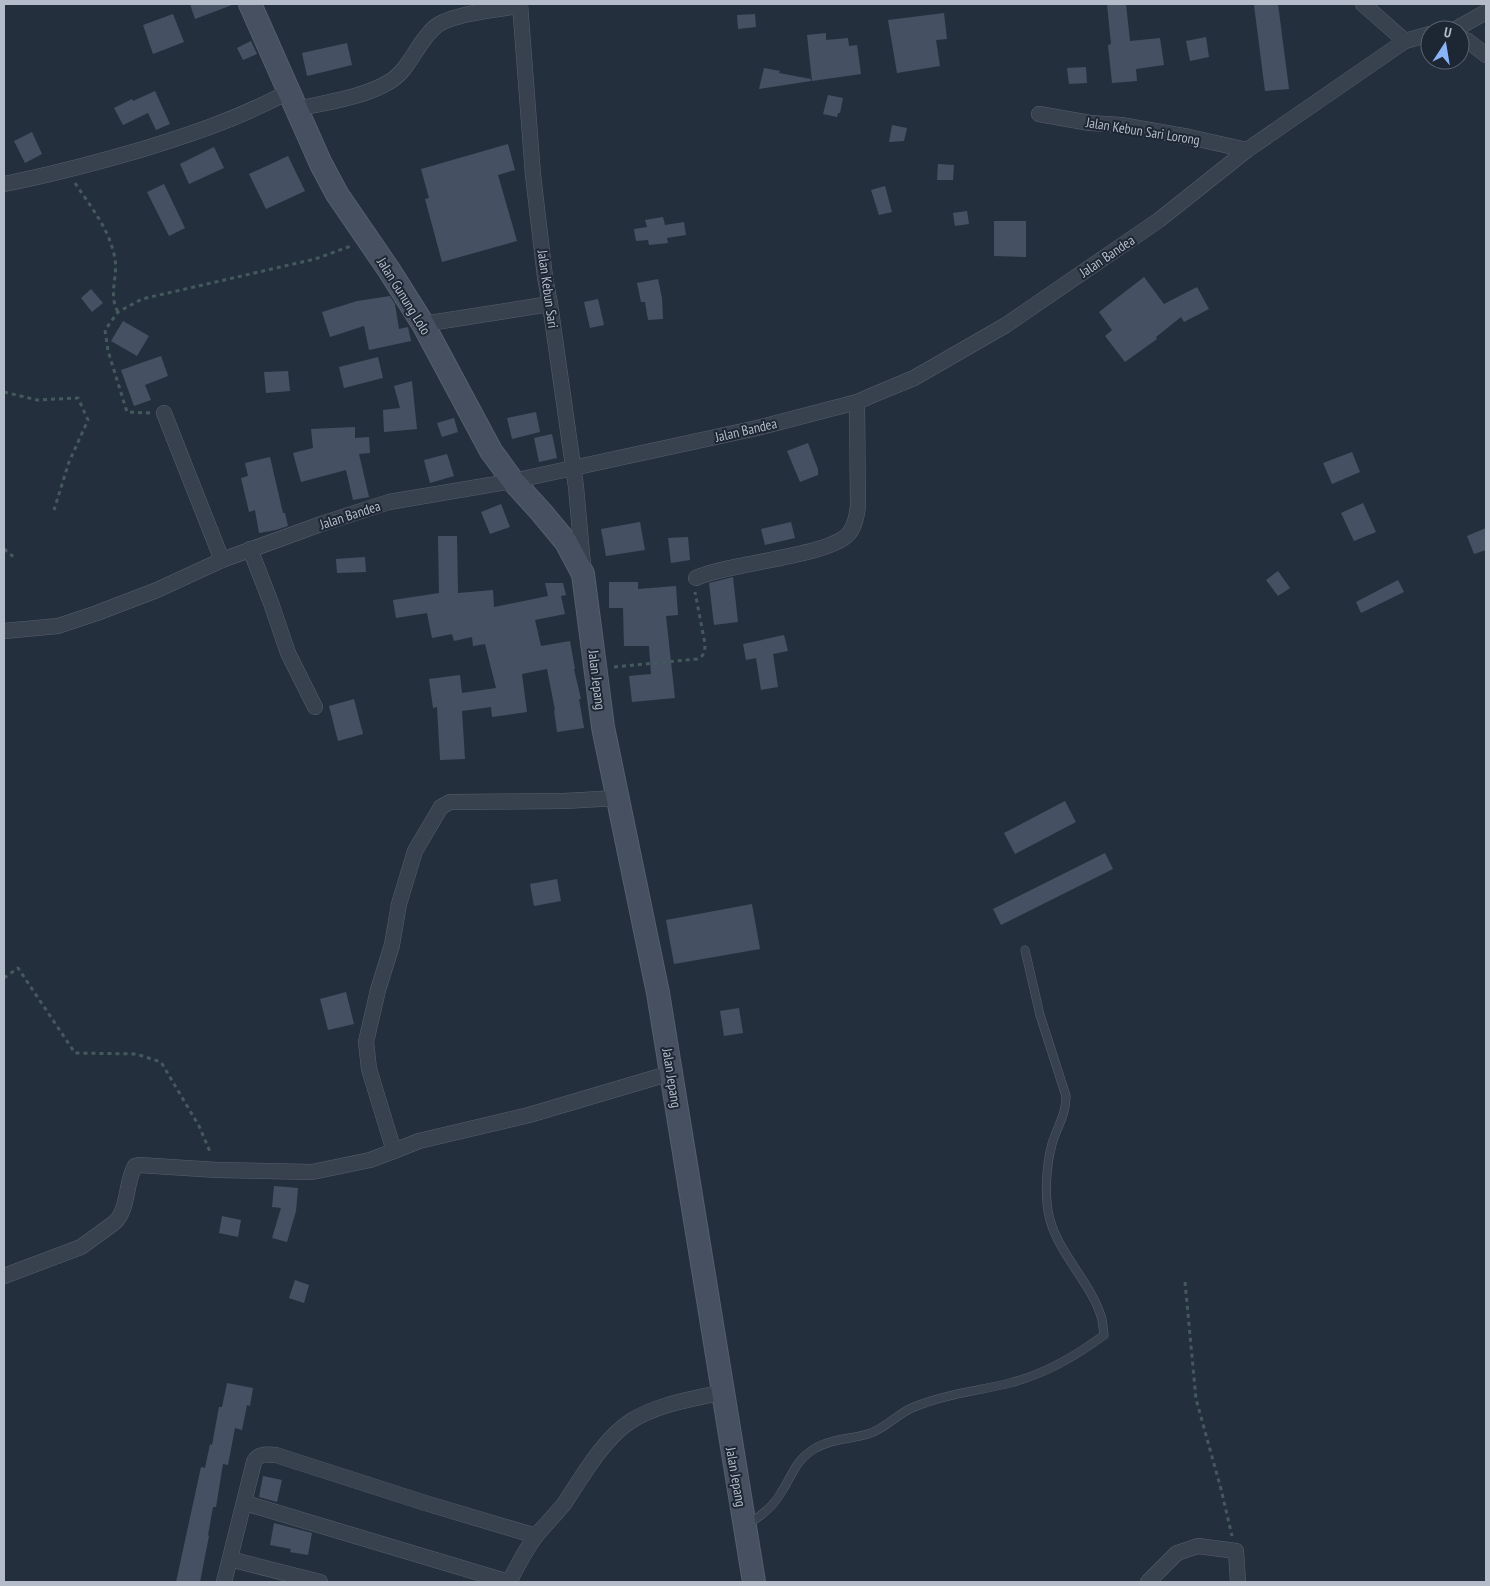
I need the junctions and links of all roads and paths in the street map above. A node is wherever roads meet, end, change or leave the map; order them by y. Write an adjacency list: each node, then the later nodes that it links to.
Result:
1 (250, 4): 10 (street, Jalan Gunung Lolo)
2 (1363, 4): 7 (street)
3 (520, 5): 10 (street); 16 (street, Jalan Kebun Sari)
4 (1486, 12): 5 (street)
5 (1470, 21)
6 (1420, 37): 7 (street, Jalan Bandea)
7 (1405, 41): 12 (street, Jalan Bandea)
8 (1470, 43): 9 (street)
9 (1486, 55)
10 (292, 100): 13 (street); 15 (street, Jalan Gunung Lolo)
11 (1039, 114): 12 (street, Jalan Kebun Sari Lorong)
12 (1247, 150): 20 (street, Jalan Bandea)
13 (67, 170): 14 (street); 17 (path)
14 (6, 180)
15 (367, 239): 17 (path); 18 (street, Jalan Gunung Lolo)
16 (550, 304): 18 (street); 22 (street, Jalan Kebun Sari)
17 (118, 312): 21 (path)
18 (423, 324): 23 (street, Jalan Gunung Lolo)
19 (4, 392): 24 (path)
20 (857, 402): 22 (street, Jalan Bandea); 30 (street)
21 (164, 413): 28 (street)
22 (574, 468): 23 (street, Jalan Bandea); 29 (street, Jalan Kebun Sari)
23 (513, 481): 26 (street, Jalan Bandea); 29 (street, Jalan Gunung Lolo)
24 (54, 510)
25 (4, 549): 27 (path)
26 (250, 549): 28 (street, Jalan Bandea); 33 (street)
27 (15, 558)
28 (222, 560): 31 (street, Jalan Bandea)
29 (583, 574): 32 (street, Jalan Jepang)
30 (696, 578): 32 (path)
31 (4, 631)
32 (596, 668): 34 (street, Jalan Jepang)
33 (315, 707)
34 (618, 798): 37 (street, Jalan Jepang); 38 (street)
35 (1025, 950): 44 (lane)
36 (4, 978): 39 (path)
37 (671, 1073): 38 (street); 42 (street, Jalan Jepang)
38 (394, 1151): 39 (street)
39 (218, 1170): 40 (street)
40 (4, 1276)
41 (1185, 1282): 46 (path)
42 (723, 1392): 44 (street, Jalan Jepang); 45 (street)
43 (245, 1503): 45 (street); 45 (street); 47 (street)
44 (745, 1525): 50 (street, Jalan Jepang)
45 (536, 1536)
46 (1236, 1551): 51 (street); 52 (street)
47 (230, 1559): 48 (street); 49 (street)
48 (224, 1582)
49 (320, 1582)
50 (754, 1582)
51 (1148, 1582)
52 (1238, 1582)

